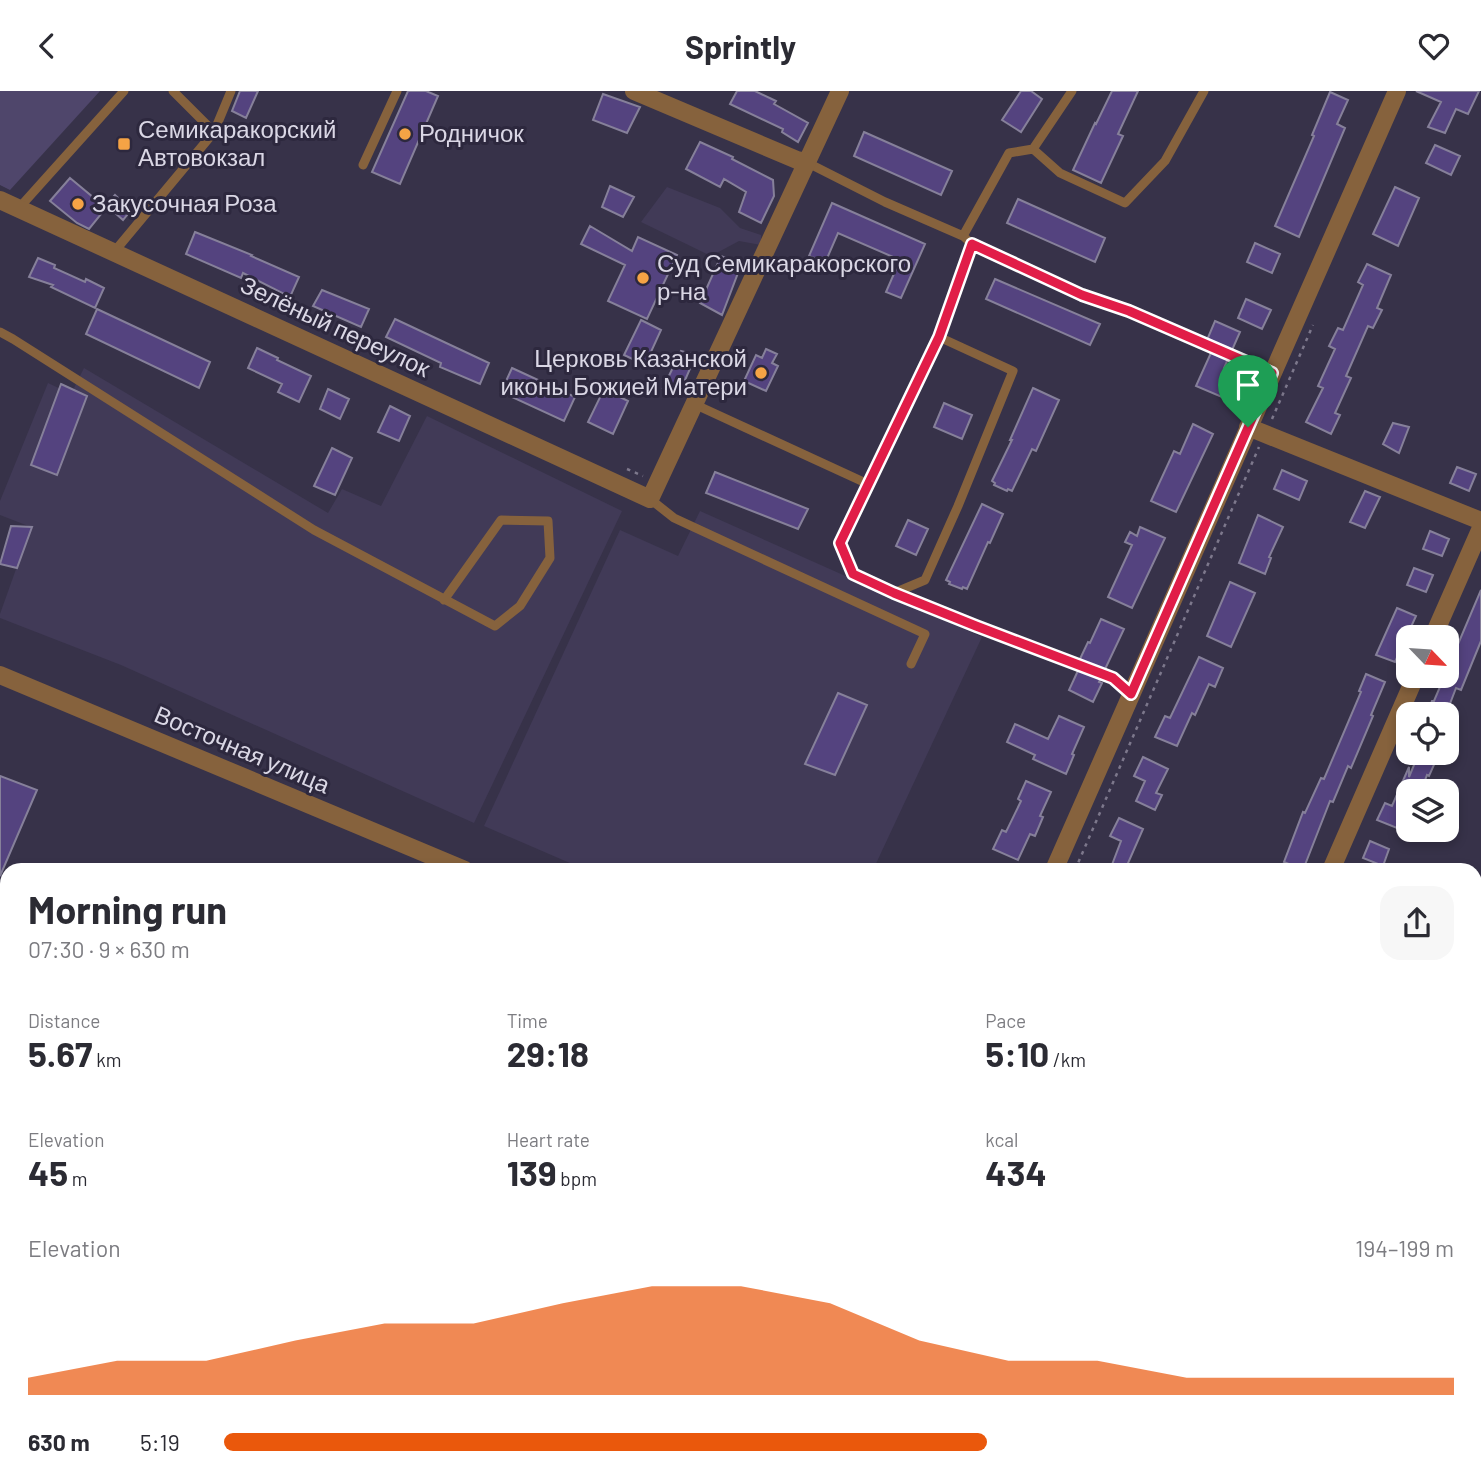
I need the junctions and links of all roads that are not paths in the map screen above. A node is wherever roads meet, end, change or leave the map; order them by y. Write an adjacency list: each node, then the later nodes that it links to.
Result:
1 (124, 91): 15 (lane)
2 (173, 91): 10 (lane)
3 (231, 91): 10 (lane)
4 (397, 91): 13 (lane)
5 (634, 91): 12 (street)
6 (840, 91): 12 (street)
7 (1072, 91): 11 (lane)
8 (1204, 91): 11 (lane)
9 (1397, 91): 21 (street)
10 (214, 132): 17 (lane)
11 (1033, 149): 16 (lane)
12 (806, 162): 16 (lane); 20 (street)
13 (363, 165)
14 (0, 200): 15 (street, Зелёный переулок)
15 (19, 208): 17 (street, Зелёный переулок)
16 (963, 236): 19 (lane)
17 (114, 252): 23 (street, Зелёный переулок)
18 (0, 333): 26 (lane)
19 (939, 337): 22 (lane); 22 (lane)
20 (694, 404): 22 (lane); 23 (street)
21 (1248, 427): 24 (street); 32 (street)
22 (868, 484)
23 (650, 499): 28 (lane)
24 (1481, 521)
25 (1481, 528): 27 (street)
26 (444, 600): 26 (lane)
27 (1438, 625)
28 (911, 664)
29 (0, 675): 31 (street, Восточная улица)
30 (1410, 688): 33 (street)
31 (449, 863)
32 (1057, 863)
33 (1334, 863)

